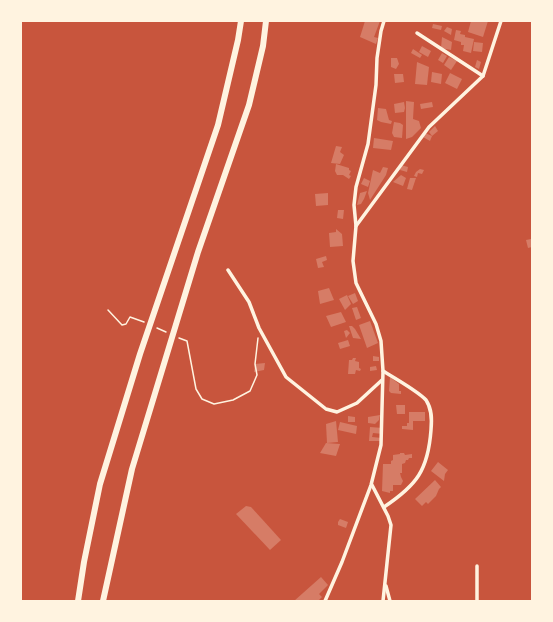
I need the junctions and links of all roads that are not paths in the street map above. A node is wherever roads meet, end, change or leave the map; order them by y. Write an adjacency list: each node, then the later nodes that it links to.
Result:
1 (240, 21): 15 (highway)
2 (266, 21): 16 (highway)
3 (384, 21): 7 (street)
4 (501, 21): 6 (street)
5 (417, 34): 6 (street)
6 (484, 76): 7 (street)
7 (356, 226): 9 (street)
8 (228, 270): 10 (street)
9 (383, 371): 10 (street); 12 (street)
10 (382, 380): 11 (street)
11 (372, 485): 12 (street); 17 (street)
12 (384, 508): 14 (street)
13 (478, 566): 20 (street)
14 (386, 583): 18 (street); 19 (street)
15 (78, 601)
16 (103, 601)
17 (325, 601)
18 (383, 601)
19 (390, 601)
20 (477, 601)

